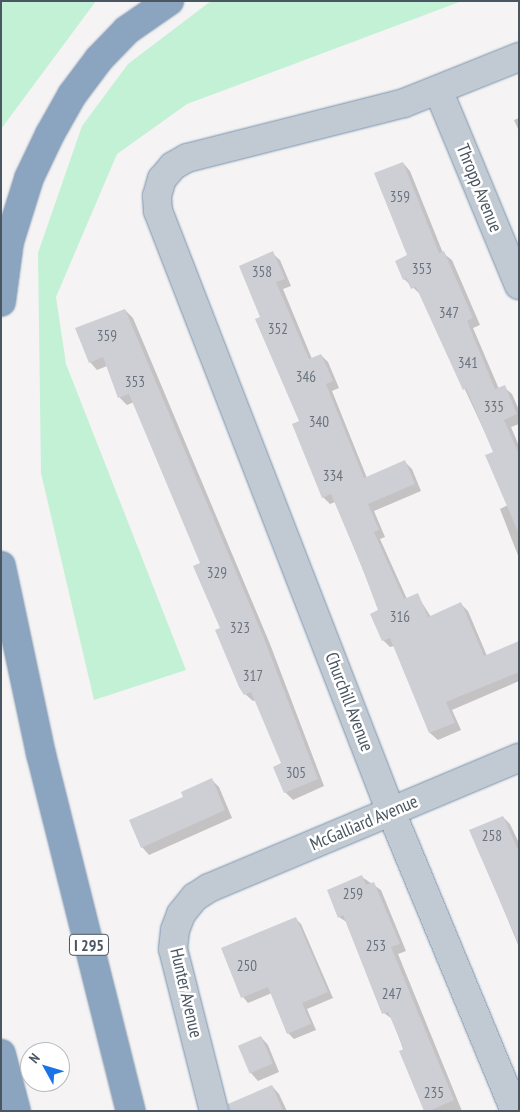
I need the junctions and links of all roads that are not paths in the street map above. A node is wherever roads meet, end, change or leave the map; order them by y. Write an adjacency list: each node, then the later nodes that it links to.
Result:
1 (169, 1): 5 (highway)
2 (519, 57): 3 (street, Churchill Avenue)
3 (439, 92): 4 (street, Thropp Avenue); 8 (street, Churchill Avenue)
4 (519, 285)
5 (1, 302)
6 (1, 566): 12 (highway, I 295)
7 (519, 758): 8 (street, McGalliard Avenue)
8 (391, 812): 9 (street, McGalliard Avenue); 14 (street, Churchill Avenue)
9 (209, 888): 13 (street, Hunter Avenue)
10 (1, 1054): 11 (highway)
11 (16, 1111)
12 (131, 1111)
13 (214, 1111)
14 (515, 1111)

